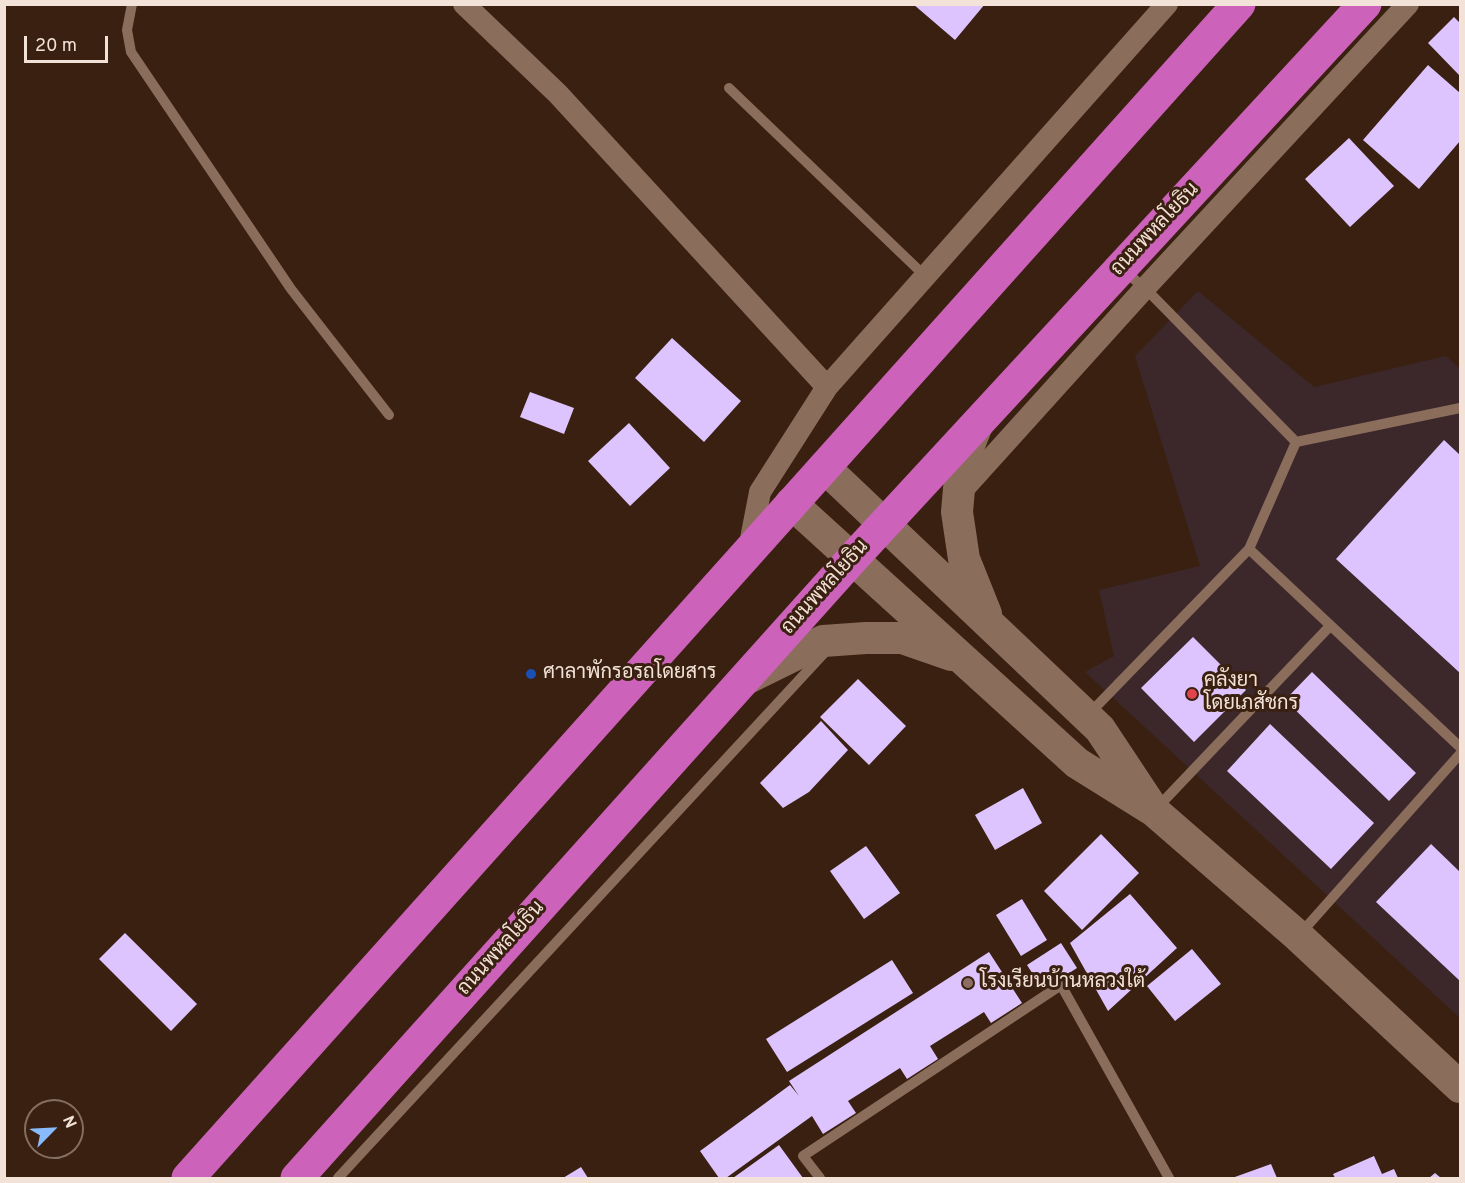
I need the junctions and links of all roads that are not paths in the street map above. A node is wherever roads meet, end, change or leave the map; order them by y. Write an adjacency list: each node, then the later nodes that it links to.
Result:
1 (132, 4): 12 (lane)
2 (464, 4): 10 (street)
3 (1167, 4): 8 (street)
4 (1239, 4): 15 (highway)
5 (1365, 4): 9 (highway, ถนนพหลโยธิน)
6 (1408, 4): 9 (street)
7 (729, 88): 8 (lane)
8 (926, 276): 10 (street)
9 (1133, 278): 13 (highway, ถนนพหลโยธิน); 14 (lane); 16 (street)
10 (827, 387): 20 (street)
11 (1461, 408): 14 (lane)
12 (389, 415)
13 (977, 424): 16 (main road); 18 (highway, ถนนพหลโยธิน)
14 (1296, 442): 19 (lane)
15 (824, 467): 17 (highway); 18 (main road)
16 (959, 494): 22 (main road)
17 (791, 503): 20 (highway); 21 (main road)
18 (885, 522): 21 (highway, ถนนพหลโยธิน); 22 (main road)
19 (1249, 549): 23 (lane); 27 (lane)
20 (749, 550): 33 (highway)
21 (853, 558): 25 (main road); 26 (highway, ถนนพหลโยธิน)
22 (990, 623): 27 (main road)
23 (1330, 626): 28 (lane); 30 (lane)
24 (837, 640): 25 (main road); 26 (main road); 35 (lane)
25 (963, 659): 30 (main road)
26 (742, 681): 34 (highway, ถนนพหลโยธิน)
27 (1087, 716): 30 (main road)
28 (1461, 747)
29 (1461, 754): 31 (lane)
30 (1154, 811): 31 (main road)
31 (1298, 936): 32 (main road)
32 (1461, 1087)
33 (188, 1179)
34 (297, 1179)
35 (338, 1179)
36 (820, 1179): 37 (lane)
37 (1169, 1179)

